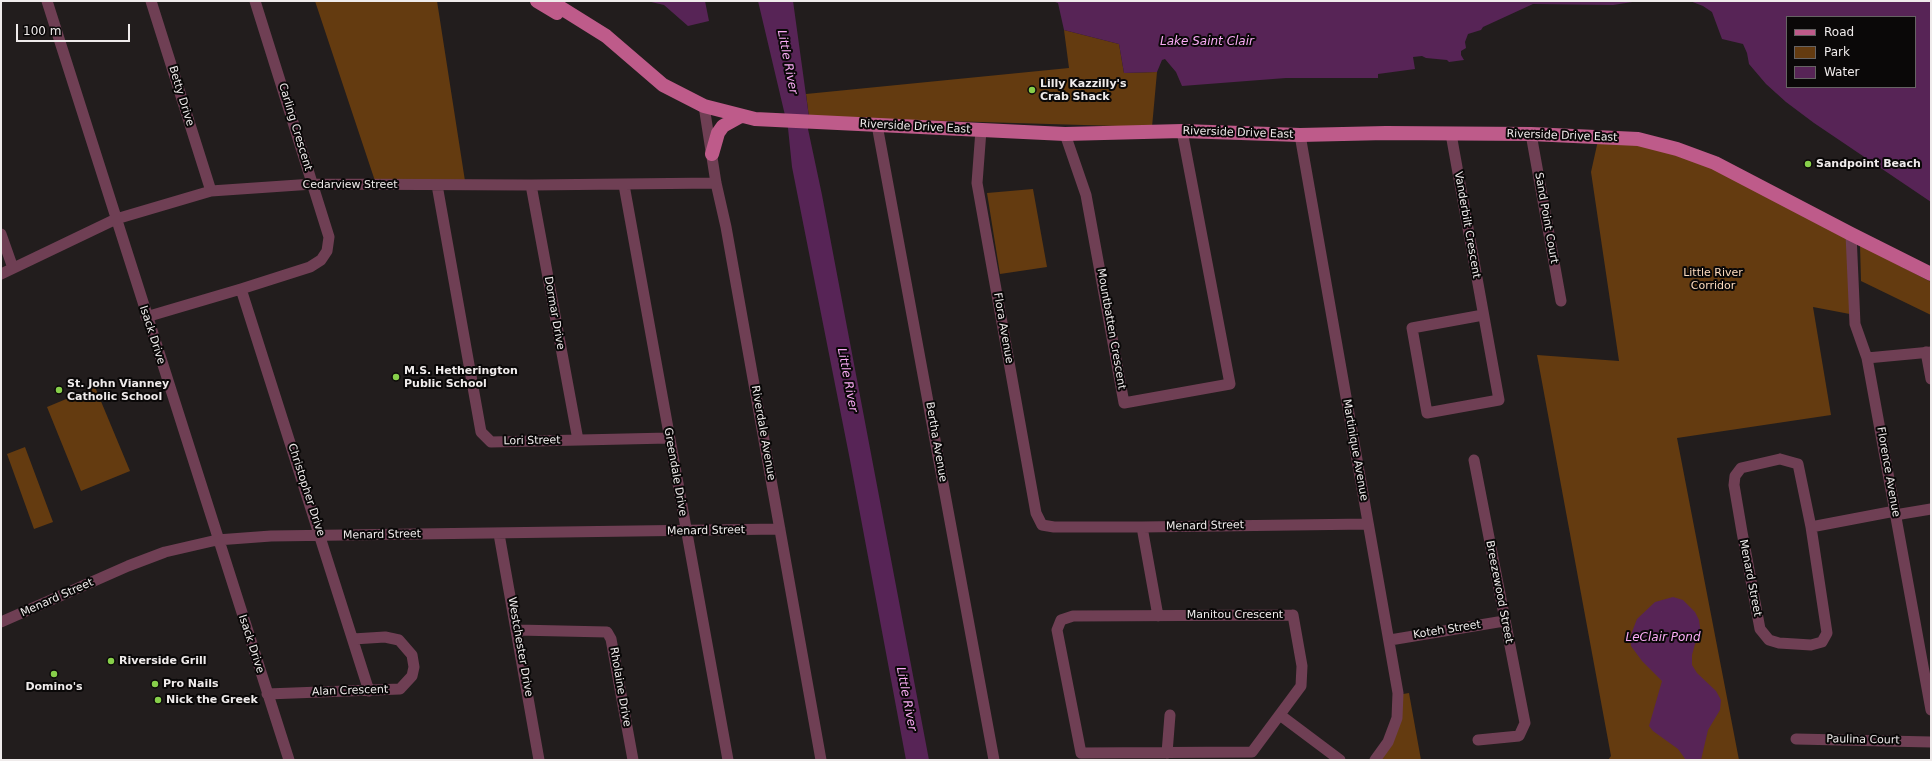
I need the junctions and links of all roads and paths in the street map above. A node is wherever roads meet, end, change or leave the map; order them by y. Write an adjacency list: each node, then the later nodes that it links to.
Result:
1 (47, 1): 23 (street, Isack Drive)
2 (151, 1): 22 (street, Betty Drive)
3 (255, 1): 18 (street, Carling Crescent)
4 (537, 1): 6 (main road)
5 (550, 1): 7 (main road, Riverside Drive East)
6 (566, 18)
7 (704, 106): 8 (main road, Riverside Drive East); 16 (street, Riverdale Avenue)
8 (741, 116): 9 (main road, Riverside Drive East); 16 (main road)
9 (877, 125): 10 (main road, Riverside Drive East); 70 (street, Bertha Avenue)
10 (982, 130): 12 (main road, Riverside Drive East); 42 (street, Flora Avenue)
11 (1182, 131): 12 (main road, Riverside Drive East); 12 (street, Mountbatten Crescent); 15 (main road, Riverside Drive East)
12 (1065, 134)
13 (1451, 134): 14 (main road, Riverside Drive East); 15 (main road, Riverside Drive East); 31 (street, Vanderbilt Crescent)
14 (1531, 134): 25 (main road, Riverside Drive East); 30 (street, Sand Point Court)
15 (1300, 135): 41 (street, Martinique Avenue)
16 (712, 154): 17 (street, Riverdale Avenue)
17 (716, 183): 21 (street, Cedarview Street); 45 (street, Riverdale Avenue)
18 (313, 184): 19 (street, Cedarview Street); 22 (street, Cedarview Street); 29 (street, Carling Crescent)
19 (437, 185): 20 (street, Cedarview Street); 37 (street, Lori Street)
20 (531, 185): 21 (street, Cedarview Street); 37 (street, Dormar Drive)
21 (624, 185): 36 (street, Greendale Drive)
22 (211, 191): 23 (street, Cedarview Street)
23 (116, 219): 26 (street, Cedarview Street); 32 (street, Isack Drive)
24 (1, 234): 26 (street)
25 (1851, 234): 28 (main road, Riverside Drive East); 34 (street, Florence Avenue)
26 (13, 268): 27 (street, Cedarview Street)
27 (1, 274)
28 (1931, 274)
29 (241, 289): 32 (street, Carling Crescent); 48 (street, Christopher Drive)
30 (1561, 301)
31 (1482, 315): 31 (street, Vanderbilt Crescent)
32 (146, 317): 49 (street, Isack Drive)
33 (1928, 352): 34 (street); 35 (street)
34 (1867, 358): 40 (street, Florence Avenue)
35 (1931, 380)
36 (669, 438): 37 (street, Lori Street); 46 (street, Greendale Drive)
37 (578, 440)
38 (1474, 460): 51 (street, Breezewood Street)
39 (1931, 509): 40 (street)
40 (1895, 513): 44 (street); 58 (street, Florence Avenue)
41 (1368, 524): 43 (street, Menard Street); 55 (street, Martinique Avenue)
42 (1042, 525): 43 (street, Menard Street)
43 (1142, 527): 50 (street)
44 (1811, 527): 44 (street, Menard Street)
45 (780, 529): 46 (street, Menard Street); 69 (street, Riverdale Avenue)
46 (685, 531): 47 (street, Menard Street); 68 (street, Greendale Drive)
47 (499, 534): 48 (street, Menard Street); 53 (street, Westchester Drive)
48 (320, 536): 49 (street, Menard Street); 54 (street, Christopher Drive)
49 (218, 540): 52 (street, Menard Street); 57 (street, Isack Drive)
50 (1158, 616): 60 (street, Manitou Crescent); 64 (street, Manitou Crescent)
51 (1504, 621): 55 (street, Koteh Street); 62 (street, Breezewood Street)
52 (1, 622)
53 (517, 630): 66 (street, Westchester Drive); 67 (street, Rholaine Drive)
54 (353, 639): 56 (street, Christopher Drive); 56 (street, Alan Crescent)
55 (1390, 640): 72 (street, Martinique Avenue)
56 (369, 691): 57 (street, Alan Crescent)
57 (267, 694): 65 (street, Isack Drive)
58 (1931, 710)
59 (1170, 715): 64 (street)
60 (1280, 715): 64 (street, Manitou Crescent); 71 (street)
61 (1796, 739): 63 (street, Paulina Court)
62 (1478, 740)
63 (1931, 742)
64 (1167, 753)
65 (289, 760)
66 (539, 760)
67 (633, 760)
68 (728, 760)
69 (821, 760)
70 (994, 760)
71 (1340, 760)
72 (1375, 760)

